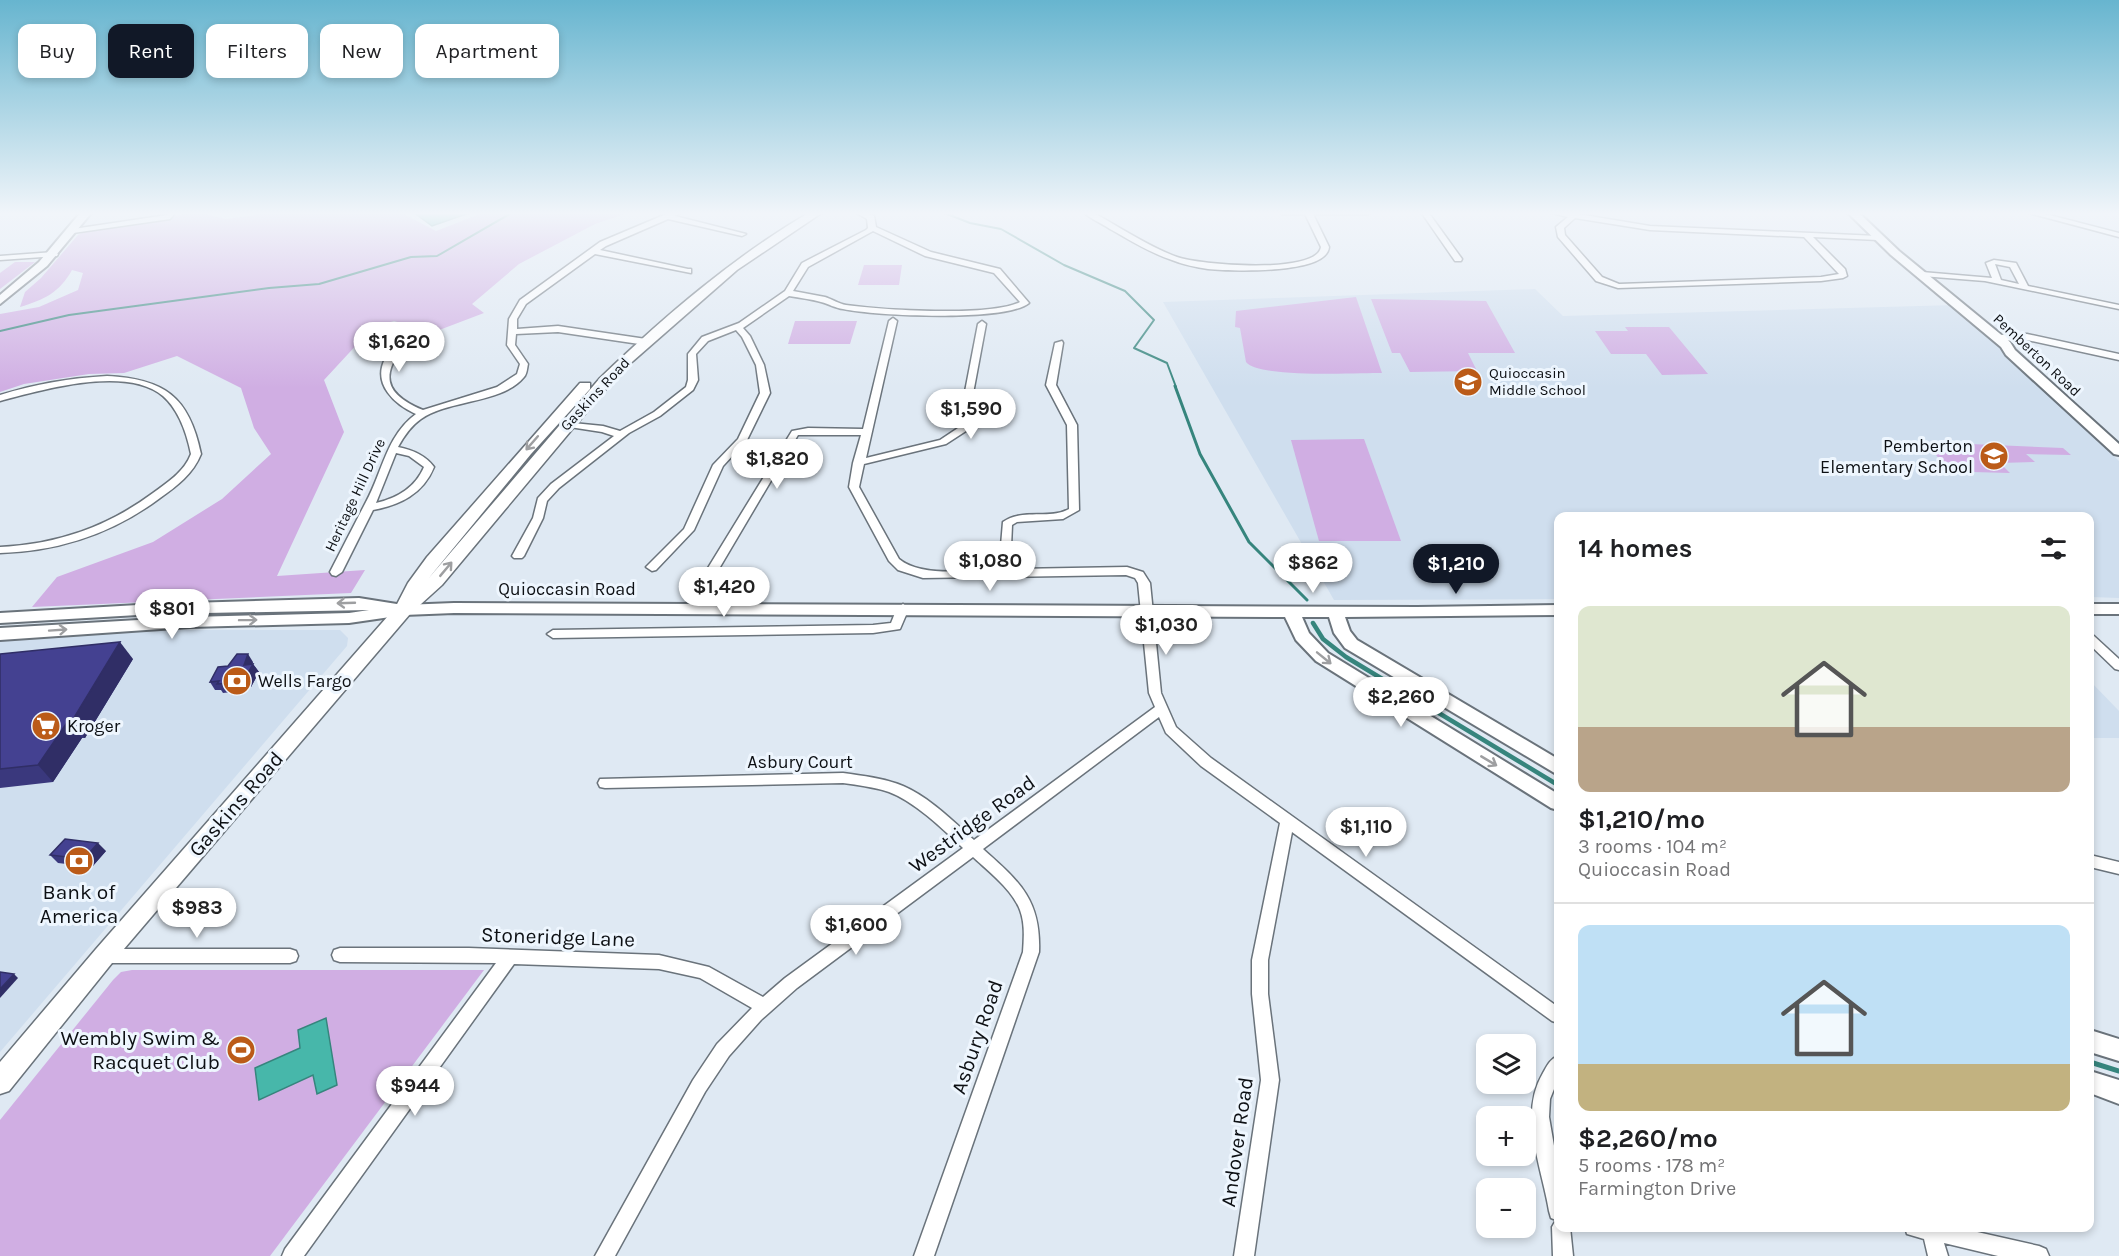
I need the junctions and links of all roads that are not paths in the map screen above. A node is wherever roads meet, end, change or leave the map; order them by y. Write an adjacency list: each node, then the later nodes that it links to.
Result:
1 (35, 271): 16 (main road)
2 (566, 271): 22 (street)
3 (717, 271): 24 (main road, Gaskins Road)
4 (733, 271): 24 (main road, Gaskins Road)
5 (802, 271): 15 (street)
6 (995, 271): 15 (street)
7 (1592, 271): 8 (street)
8 (1842, 271)
9 (1918, 271): 12 (main road, Pemberton Road)
10 (1994, 271): 13 (street)
11 (2016, 271): 14 (street)
12 (1922, 274): 13 (street); 23 (main road, Pemberton Road)
13 (1998, 282): 14 (street)
14 (2025, 287): 17 (street)
15 (788, 293): 20 (street)
16 (0, 301)
17 (2119, 307)
18 (893, 321): 30 (street)
19 (982, 324): 34 (street)
20 (736, 327): 31 (street); 38 (street)
21 (410, 330): 28 (street)
22 (513, 332): 24 (street); 28 (street, Heritage Hill Drive)
23 (1997, 338): 26 (street); 33 (main road, Pemberton Road)
24 (639, 342): 29 (main road, Gaskins Road); 45 (main road, Gaskins Road, one-way to 45)
25 (1059, 343): 40 (street)
26 (2119, 357)
27 (0, 398): 36 (street)
28 (423, 414): 32 (street, Heritage Hill Drive)
29 (566, 424): 31 (street); 45 (main road, Gaskins Road, one-way to 29)
30 (866, 432): 34 (street); 41 (street)
31 (621, 435): 37 (street)
32 (392, 450): 35 (street, Heritage Hill Drive); 35 (street)
33 (2119, 451)
34 (858, 463): 40 (street)
35 (367, 508): 39 (street, Heritage Hill Drive)
36 (0, 550)
37 (518, 556)
38 (652, 567)
39 (336, 572)
40 (1004, 573): 46 (street)
41 (706, 581)
42 (903, 608): 45 (main road, Quioccasin Road); 46 (main road, Quioccasin Road); 52 (street)
43 (2094, 609): 44 (main road)
44 (2119, 609)
45 (404, 610): 50 (main road, Quioccasin Road, one-way to 50); 51 (main road, Quioccasin Road, one-way to 45); 64 (main road, Gaskins Road)
46 (1145, 610): 48 (main road, Quioccasin Road); 55 (street)
47 (1554, 610): 49 (main road, Quioccasin Road)
48 (1290, 611): 49 (main road, Quioccasin Road); 58 (main road, one-way to 58)
49 (1335, 611): 56 (main road)
50 (0, 618)
51 (0, 634)
52 (553, 634)
53 (2094, 643): 54 (street)
54 (2119, 666)
55 (1161, 709): 59 (street); 60 (street, Westridge Road)
56 (1554, 766)
57 (605, 783): 60 (street, Asbury Court)
58 (1554, 801)
59 (1287, 822): 68 (street); 82 (street, Andover Road)
60 (972, 849): 67 (street, Westridge Road); 81 (street, Asbury Road)
61 (2094, 862): 62 (street)
62 (2119, 868)
63 (340, 955): 66 (street, Stoneridge Lane)
64 (104, 956): 65 (street); 72 (main road, Gaskins Road)
65 (291, 956)
66 (510, 957): 67 (street, Stoneridge Lane); 79 (street)
67 (764, 1006): 80 (street, Westridge Road)
68 (1554, 1013)
69 (2094, 1042): 70 (main road)
70 (2119, 1050)
71 (1554, 1070): 75 (street)
72 (0, 1082)
73 (2094, 1083): 74 (main road)
74 (2119, 1092)
75 (1554, 1190)
76 (1561, 1232): 83 (street)
77 (1927, 1232): 84 (street)
78 (1941, 1232): 85 (street)
79 (292, 1256)
80 (605, 1256)
81 (924, 1256)
82 (1244, 1256)
83 (1563, 1256)
84 (1938, 1256)
85 (2039, 1256)

